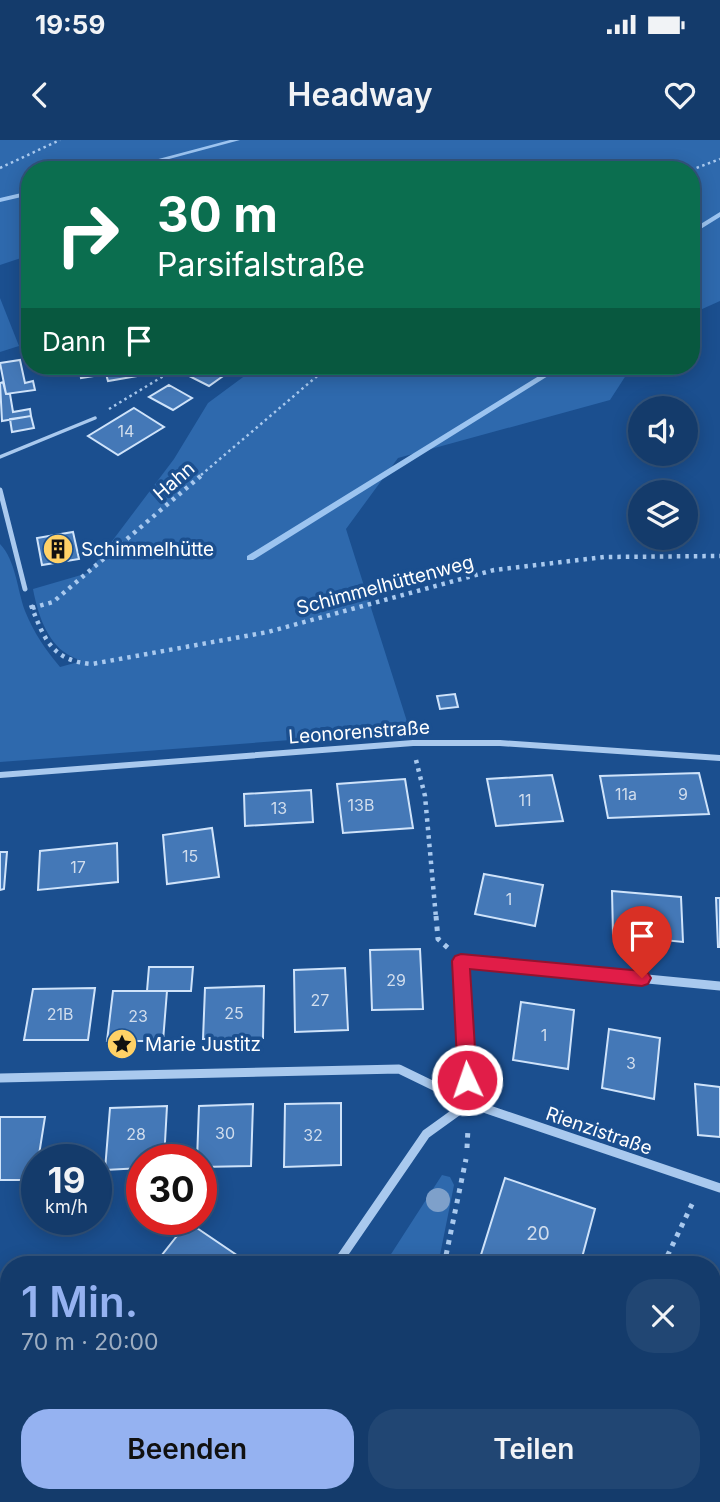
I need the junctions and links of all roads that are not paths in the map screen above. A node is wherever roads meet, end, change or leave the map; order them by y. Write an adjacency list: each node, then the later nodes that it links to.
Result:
1 (95, 418): 2 (lane)
2 (0, 457)
3 (0, 491): 4 (lane)
4 (25, 589)
5 (720, 758): 6 (street, Leonorenstraße)
6 (0, 775)
7 (720, 986): 9 (street)
8 (0, 1077): 9 (street, Rienzistraße)
9 (469, 1103): 10 (street, Rienzistraße); 11 (street)
10 (720, 1188)
11 (342, 1256)

